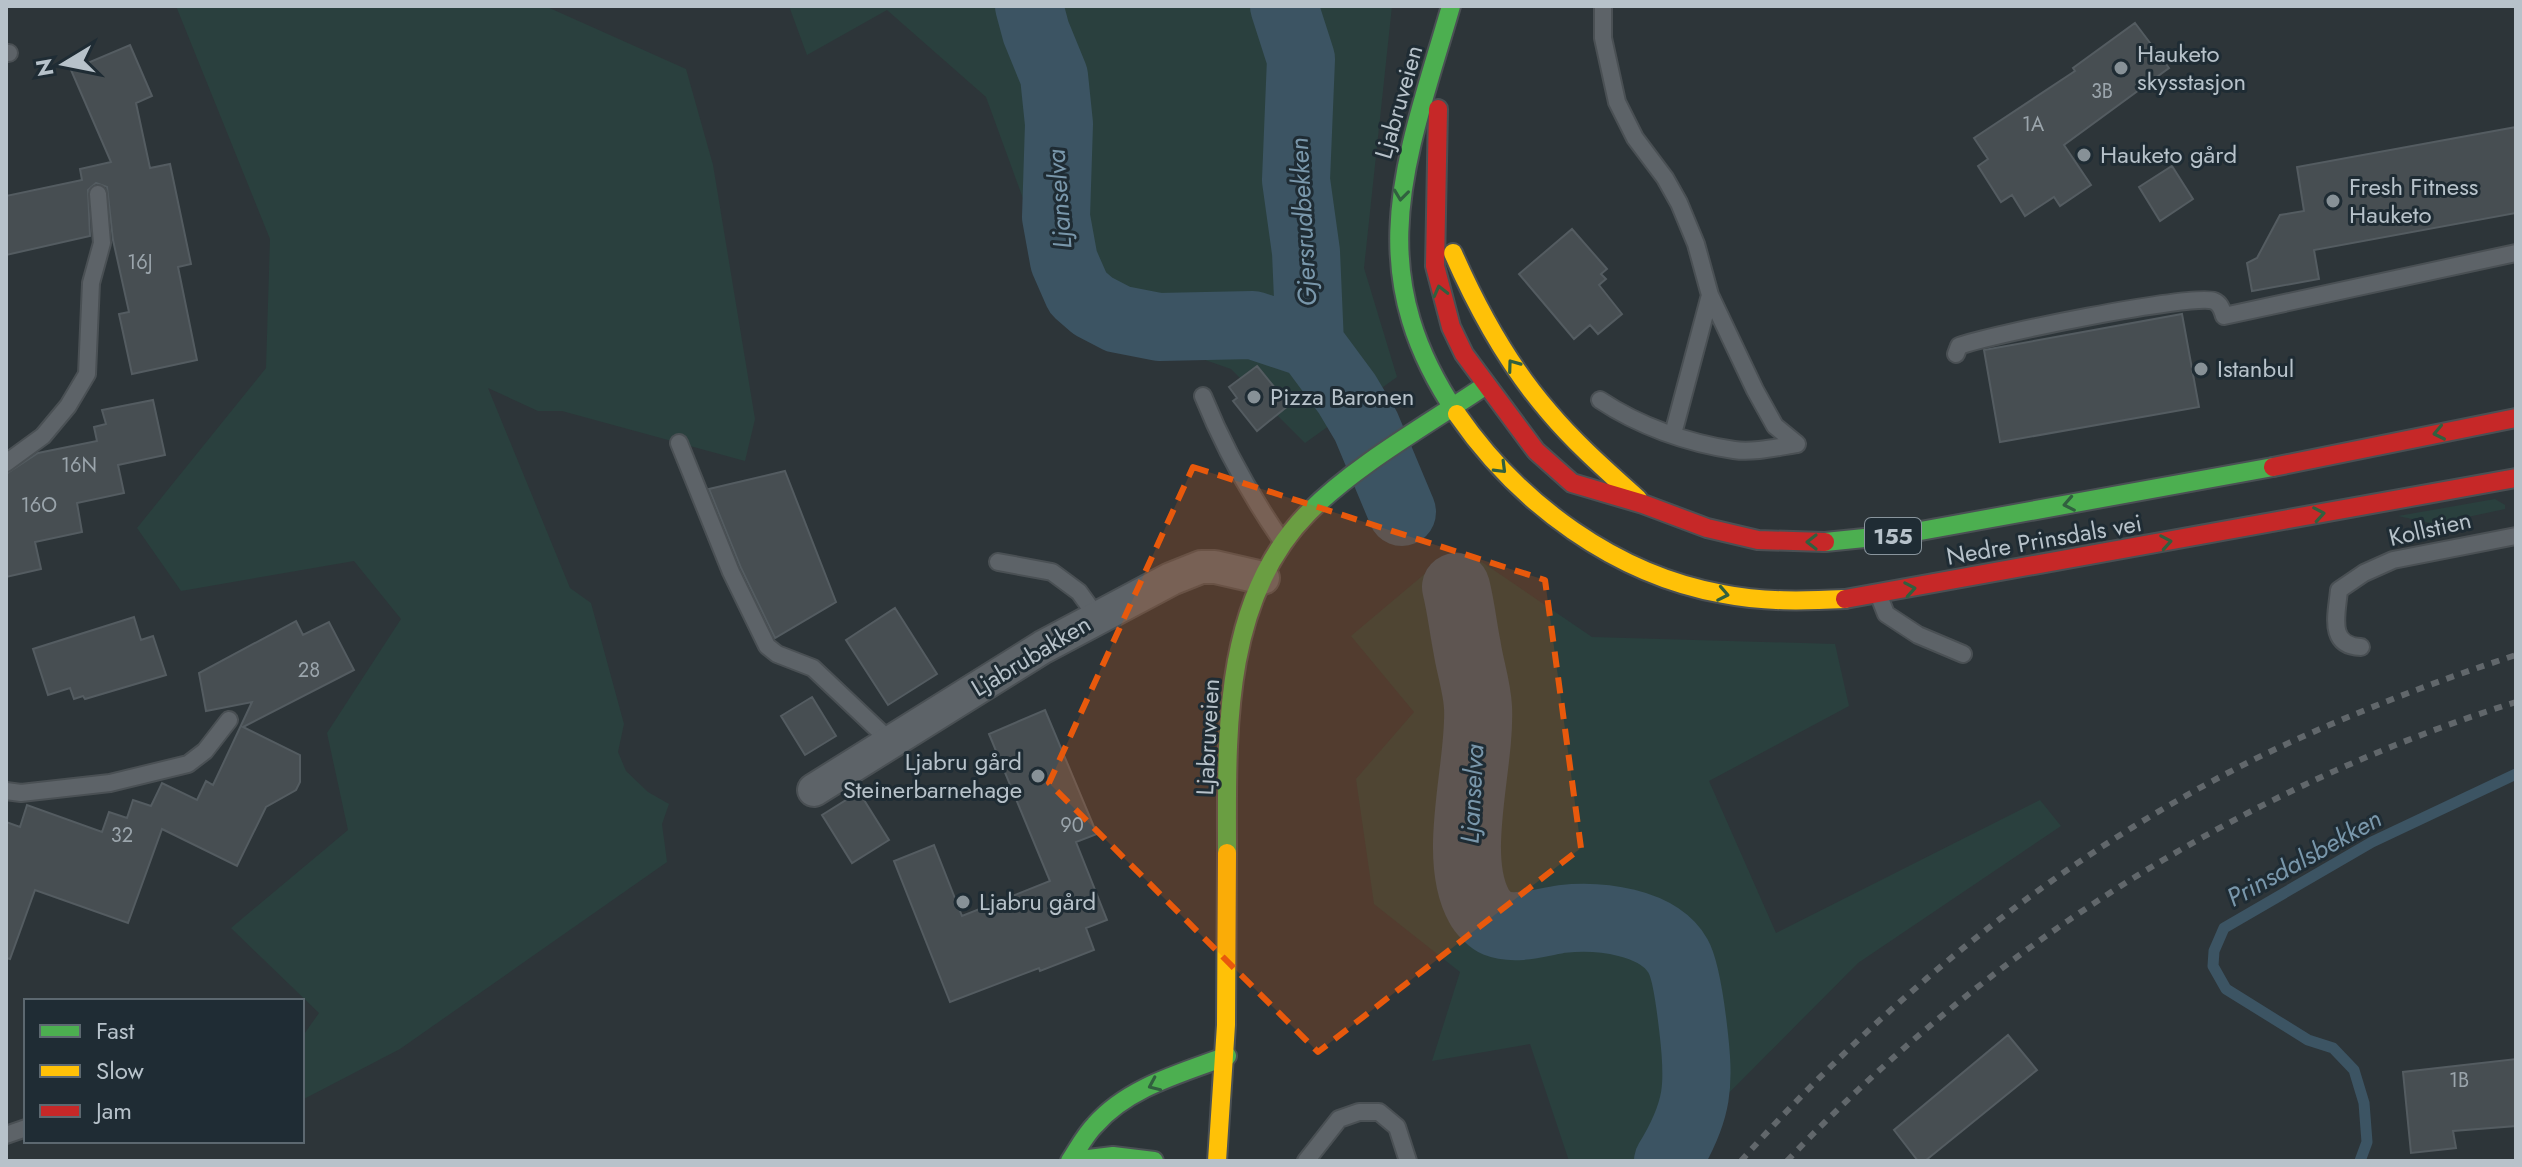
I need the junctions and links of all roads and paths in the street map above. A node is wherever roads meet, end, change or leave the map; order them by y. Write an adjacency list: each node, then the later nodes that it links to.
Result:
1 (1451, 6): 3 (main road, Ljabruveien / 155)
2 (1603, 6): 7 (lane)
3 (1442, 39): 5 (main road, Ljabruveien / 155); 12 (main road, Ljabruveien / 155, one-way to 12)
4 (98, 194): 16 (lane)
5 (1434, 208): 9 (main road, Ljabruveien / 155, one-way to 5); 18 (main road, Ljabruveien / 155, one-way to 5)
6 (2516, 253): 8 (lane)
7 (1710, 295): 14 (lane); 14 (lane)
8 (1956, 354)
9 (1485, 386): 12 (main road, Ljabruveien); 18 (main road, Nedre Prinsdals vei / 155)
10 (1203, 396): 20 (lane)
11 (1600, 400): 14 (lane)
12 (1451, 408): 20 (main road, Ljabruveien); 23 (main road, Nedre Prinsdals vei / 155, one-way to 23)
13 (2516, 418): 18 (main road, Nedre Prinsdals vei / 155, one-way to 18)
14 (1673, 434)
15 (679, 443): 28 (lane)
16 (6, 463)
17 (2516, 478): 23 (main road, Nedre Prinsdals vei / 155, one-way to 17)
18 (1643, 504)
19 (2516, 536): 25 (lane, Kollstien)
20 (1283, 542): 22 (main road, Ljabruveien)
21 (998, 562): 24 (lane)
22 (1263, 578): 24 (street, Ljabrubakken); 31 (main road, Ljabruveien)
23 (1878, 595): 26 (lane)
24 (1097, 617): 28 (street, Ljabrubakken)
25 (2361, 647)
26 (1963, 654)
27 (229, 720): 30 (lane)
28 (890, 741): 29 (street, Ljabrubakken)
29 (814, 790)
30 (6, 791)
31 (1227, 1056): 32 (main road, one-way to 32); 34 (main road, Ljabruveien)
32 (1071, 1161): 33 (main road)
33 (1154, 1161)
34 (1217, 1161)
35 (1306, 1161): 36 (lane)
36 (1408, 1161)

